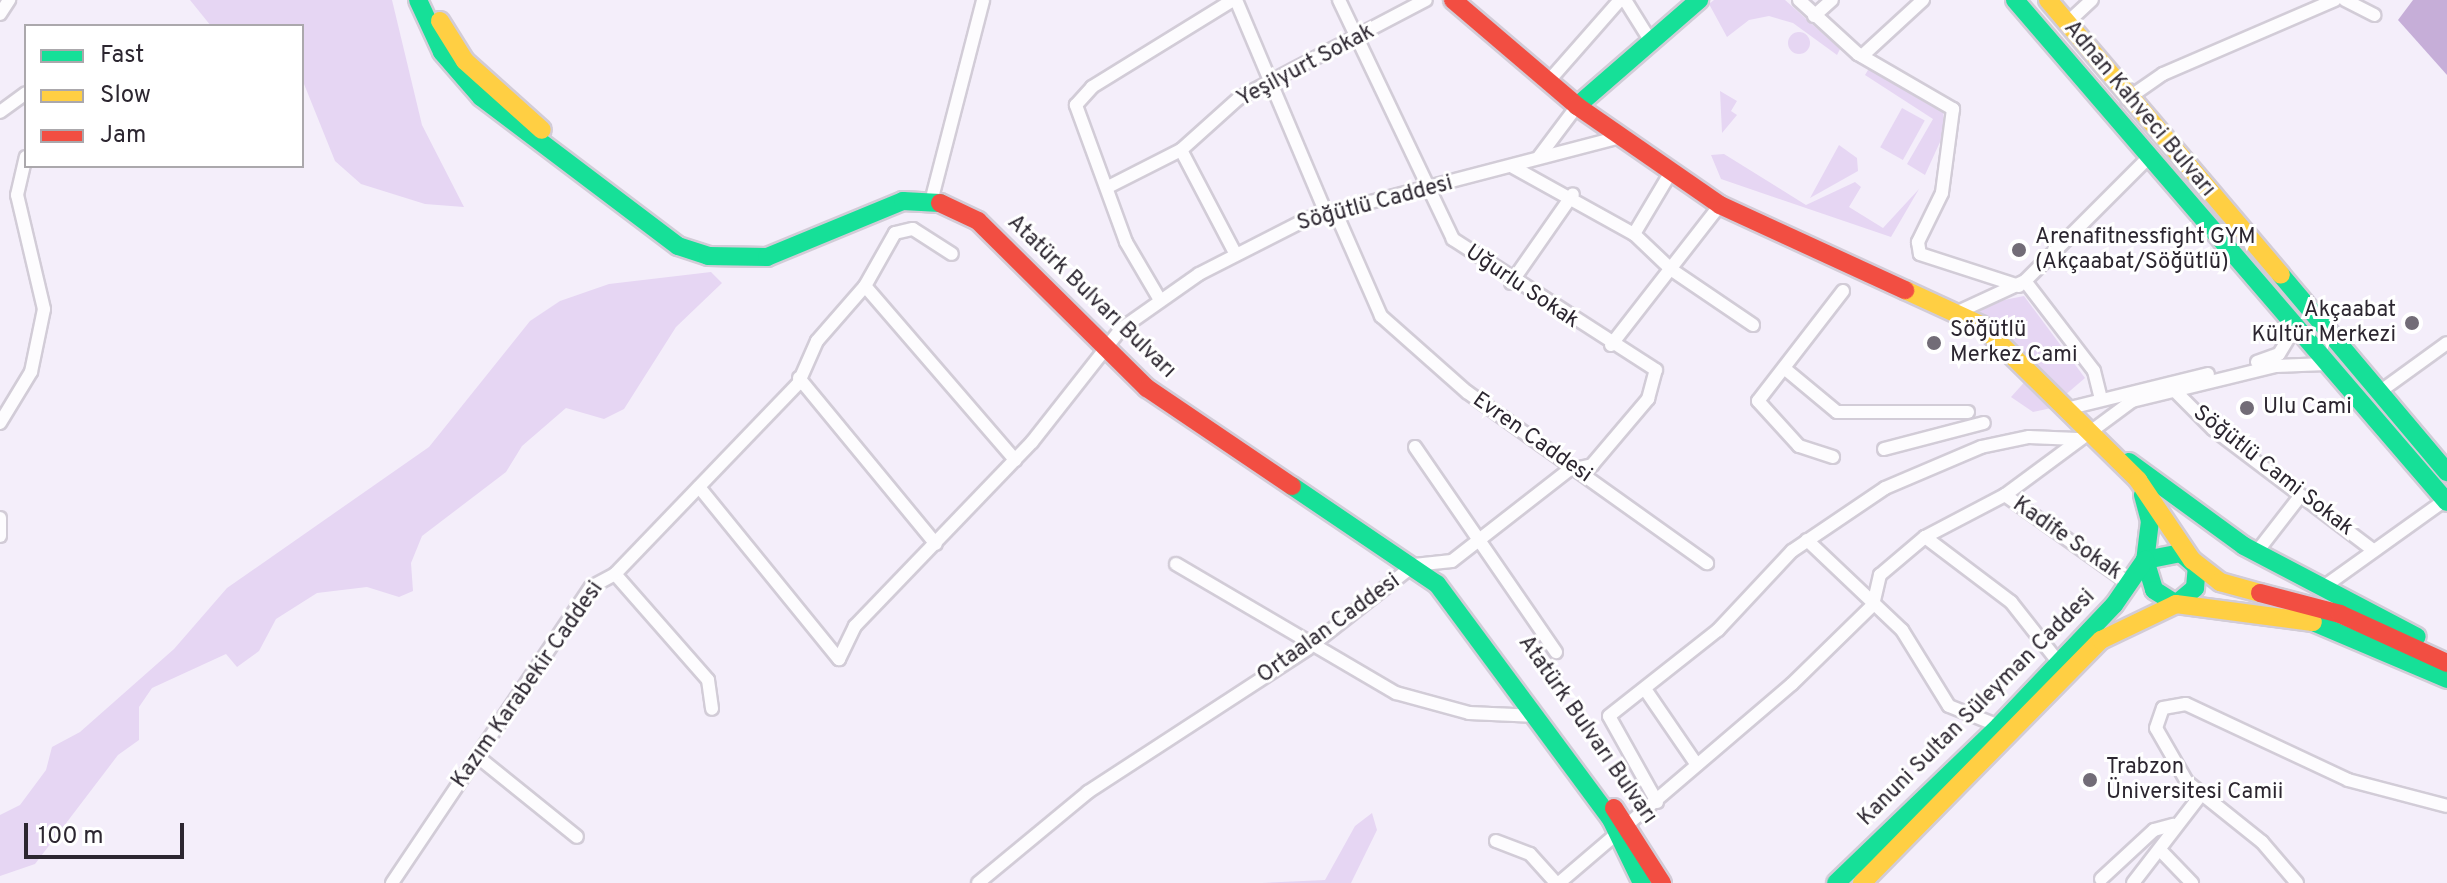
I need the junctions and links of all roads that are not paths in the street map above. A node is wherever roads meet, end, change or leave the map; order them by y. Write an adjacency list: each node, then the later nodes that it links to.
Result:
1 (9, 0): 19 (street)
2 (418, 0): 59 (main road, Atatürk Bulvarı Bulvarı)
3 (431, 0): 41 (main road, Atatürk Bulvarı Bulvarı)
4 (983, 0): 41 (street)
5 (1234, 0): 26 (street, Evren Caddesi); 39 (street)
6 (1339, 0): 23 (street, Uğurlu Sokak)
7 (1426, 0): 23 (street, Yeşilyurt Sokak)
8 (1453, 0): 27 (main road)
9 (1622, 0): 24 (street); 27 (street)
10 (1699, 0): 24 (main road)
11 (1799, 0): 21 (street)
12 (1832, 0): 21 (street)
13 (1923, 0): 25 (street)
14 (2015, 0): 34 (main road, Adnan Kahveci Bulvarı)
15 (2048, 0): 22 (main road, Adnan Kahveci Bulvarı)
16 (2092, 0): 22 (street)
17 (2335, 0): 29 (street)
18 (2345, 0): 20 (street)
19 (0, 14)
20 (2374, 15)
21 (1814, 16): 25 (street)
22 (2067, 23): 29 (main road, Adnan Kahveci Bulvarı)
23 (1360, 37): 26 (street, Yeşilyurt Sokak); 40 (street, Uğurlu Sokak)
24 (1650, 40): 30 (main road)
25 (1862, 56): 50 (street)
26 (1269, 80): 33 (street, Yeşilyurt Sokak); 44 (street, Evren Caddesi)
27 (1547, 83): 30 (main road)
28 (24, 94): 31 (street)
29 (2127, 99): 65 (main road, Adnan Kahveci Bulvarı)
30 (1577, 106): 32 (main road); 35 (street)
31 (0, 112)
32 (1621, 137): 35 (street, Söğütlü Caddesi); 38 (main road)
33 (1181, 150): 39 (street, Yeşilyurt Sokak); 46 (street)
34 (2149, 157): 50 (street); 56 (main road, Adnan Kahveci Bulvarı)
35 (1532, 162): 37 (street, Söğütlü Caddesi)
36 (24, 165): 69 (street)
37 (1513, 167): 40 (street, Söğütlü Caddesi); 42 (street)
38 (1671, 172): 43 (main road); 45 (street)
39 (1108, 187): 53 (street)
40 (1427, 191): 44 (street, Söğütlü Caddesi); 49 (street, Uğurlu Sokak)
41 (933, 194): 59 (main road, Atatürk Bulvarı Bulvarı)
42 (1573, 194): 45 (street); 49 (street)
43 (1720, 205): 48 (street); 54 (main road)
44 (1330, 212): 46 (street, Söğütlü Caddesi); 78 (street, Evren Caddesi)
45 (1634, 234): 48 (street)
46 (1235, 253): 53 (street, Söğütlü Caddesi)
47 (952, 254): 51 (street, Kazım Karabekir Caddesi)
48 (1672, 270): 55 (street); 58 (street)
49 (1511, 283): 58 (street, Uğurlu Sokak)
50 (2022, 283): 54 (street); 66 (street)
51 (865, 286): 63 (street, Kazım Karabekir Caddesi); 76 (street)
52 (1843, 291): 61 (street)
53 (1160, 300): 59 (street, Söğütlü Caddesi)
54 (1958, 312): 67 (main road)
55 (1753, 325)
56 (2296, 326): 60 (main road, Adnan Kahveci Bulvarı); 66 (street)
57 (2447, 343): 65 (street)
58 (1611, 345): 62 (street, Uğurlu Sokak)
59 (1107, 348): 76 (street, Söğütlü Caddesi); 96 (main road, Atatürk Bulvarı Bulvarı)
60 (2329, 364): 64 (street); 83 (main road, Adnan Kahveci Bulvarı)
61 (1784, 368): 68 (street); 75 (street)
62 (1656, 370): 78 (street, Ortaalan Caddesi)
63 (799, 378): 80 (street, Kazım Karabekir Caddesi); 89 (street)
64 (2175, 391): 71 (street); 82 (street, Söğütlü Cami Sokak)
65 (2378, 393): 79 (main road, Adnan Kahveci Bulvarı)
66 (2100, 395): 67 (street)
67 (2070, 408): 71 (main road)
68 (1968, 412)
69 (0, 423)
70 (1984, 423): 73 (street)
71 (2084, 435): 74 (main road); 81 (street); 88 (street)
72 (1415, 447): 87 (street)
73 (1884, 449)
74 (2109, 451): 77 (main road); 91 (main road)
75 (1833, 457)
76 (1015, 460): 89 (street, Söğütlü Caddesi)
77 (2124, 465): 92 (main road); 93 (main road)
78 (1577, 469): 87 (street, Ortaalan Caddesi); 94 (street, Evren Caddesi)
79 (2447, 472)
80 (699, 487): 89 (street, Söğütlü Caddesi); 97 (street, Kazım Karabekir Caddesi)
81 (2005, 495): 86 (street); 98 (street, Kadife Sokak)
82 (2301, 495): 90 (street, Söğütlü Cami Sokak); 91 (street)
83 (2446, 501): 90 (street)
84 (0, 518): 85 (street)
85 (0, 536)
86 (1925, 537): 101 (street); 105 (street)
87 (1479, 540): 96 (street, Ortaalan Caddesi); 103 (street)
88 (1807, 540): 101 (street); 107 (street)
89 (936, 544)
90 (2373, 550): 99 (street)
91 (2256, 553): 99 (main road)
92 (2145, 560): 93 (main road); 98 (main road, Kanuni Sultan Süleyman Caddesi); 100 (main road)
93 (2192, 560): 100 (main road); 104 (main road)
94 (1707, 563)
95 (1176, 564): 102 (street)
96 (1421, 566): 102 (street, Ortaalan Caddesi); 109 (main road, Atatürk Bulvarı Bulvarı); 117 (main road, Atatürk Bulvarı Bulvarı)
97 (615, 574): 108 (street); 111 (street, Kazım Karabekir Caddesi)
98 (2129, 583): 105 (main road, Kanuni Sultan Süleyman Caddesi)
99 (2325, 586): 104 (main road)
100 (2176, 604): 106 (main road); 128 (main road, Kanuni Sultan Süleyman Caddesi)
101 (1873, 605): 110 (street); 112 (street)
102 (1311, 646): 109 (street); 123 (street, Ortaalan Caddesi)
103 (1556, 652)
104 (2442, 660)
105 (2059, 663): 110 (main road, Kanuni Sultan Süleyman Caddesi)
106 (2447, 679)
107 (1647, 692): 112 (street); 114 (street)
108 (712, 709)
109 (1537, 716): 117 (main road, Atatürk Bulvarı Bulvarı)
110 (1999, 726): 127 (main road, Kanuni Sultan Süleyman Caddesi)
111 (478, 757): 118 (street); 122 (street, Kazım Karabekir Caddesi)
112 (1697, 765): 114 (street)
113 (2200, 796): 115 (street); 116 (street); 131 (street)
114 (1657, 802): 117 (street)
115 (2447, 806)
116 (2173, 825): 120 (street); 121 (street)
117 (1622, 830): 124 (street); 125 (main road, Atatürk Bulvarı Bulvarı); 126 (main road, Atatürk Bulvarı Bulvarı)
118 (577, 837)
119 (1496, 841): 124 (street)
120 (2163, 853): 129 (street); 130 (street)
121 (2101, 879)
122 (392, 883)
123 (978, 883)
124 (1557, 883)
125 (1642, 883)
126 (1662, 883)
127 (1836, 883)
128 (1862, 883)
129 (2133, 883)
130 (2192, 883)
131 (2297, 883)

